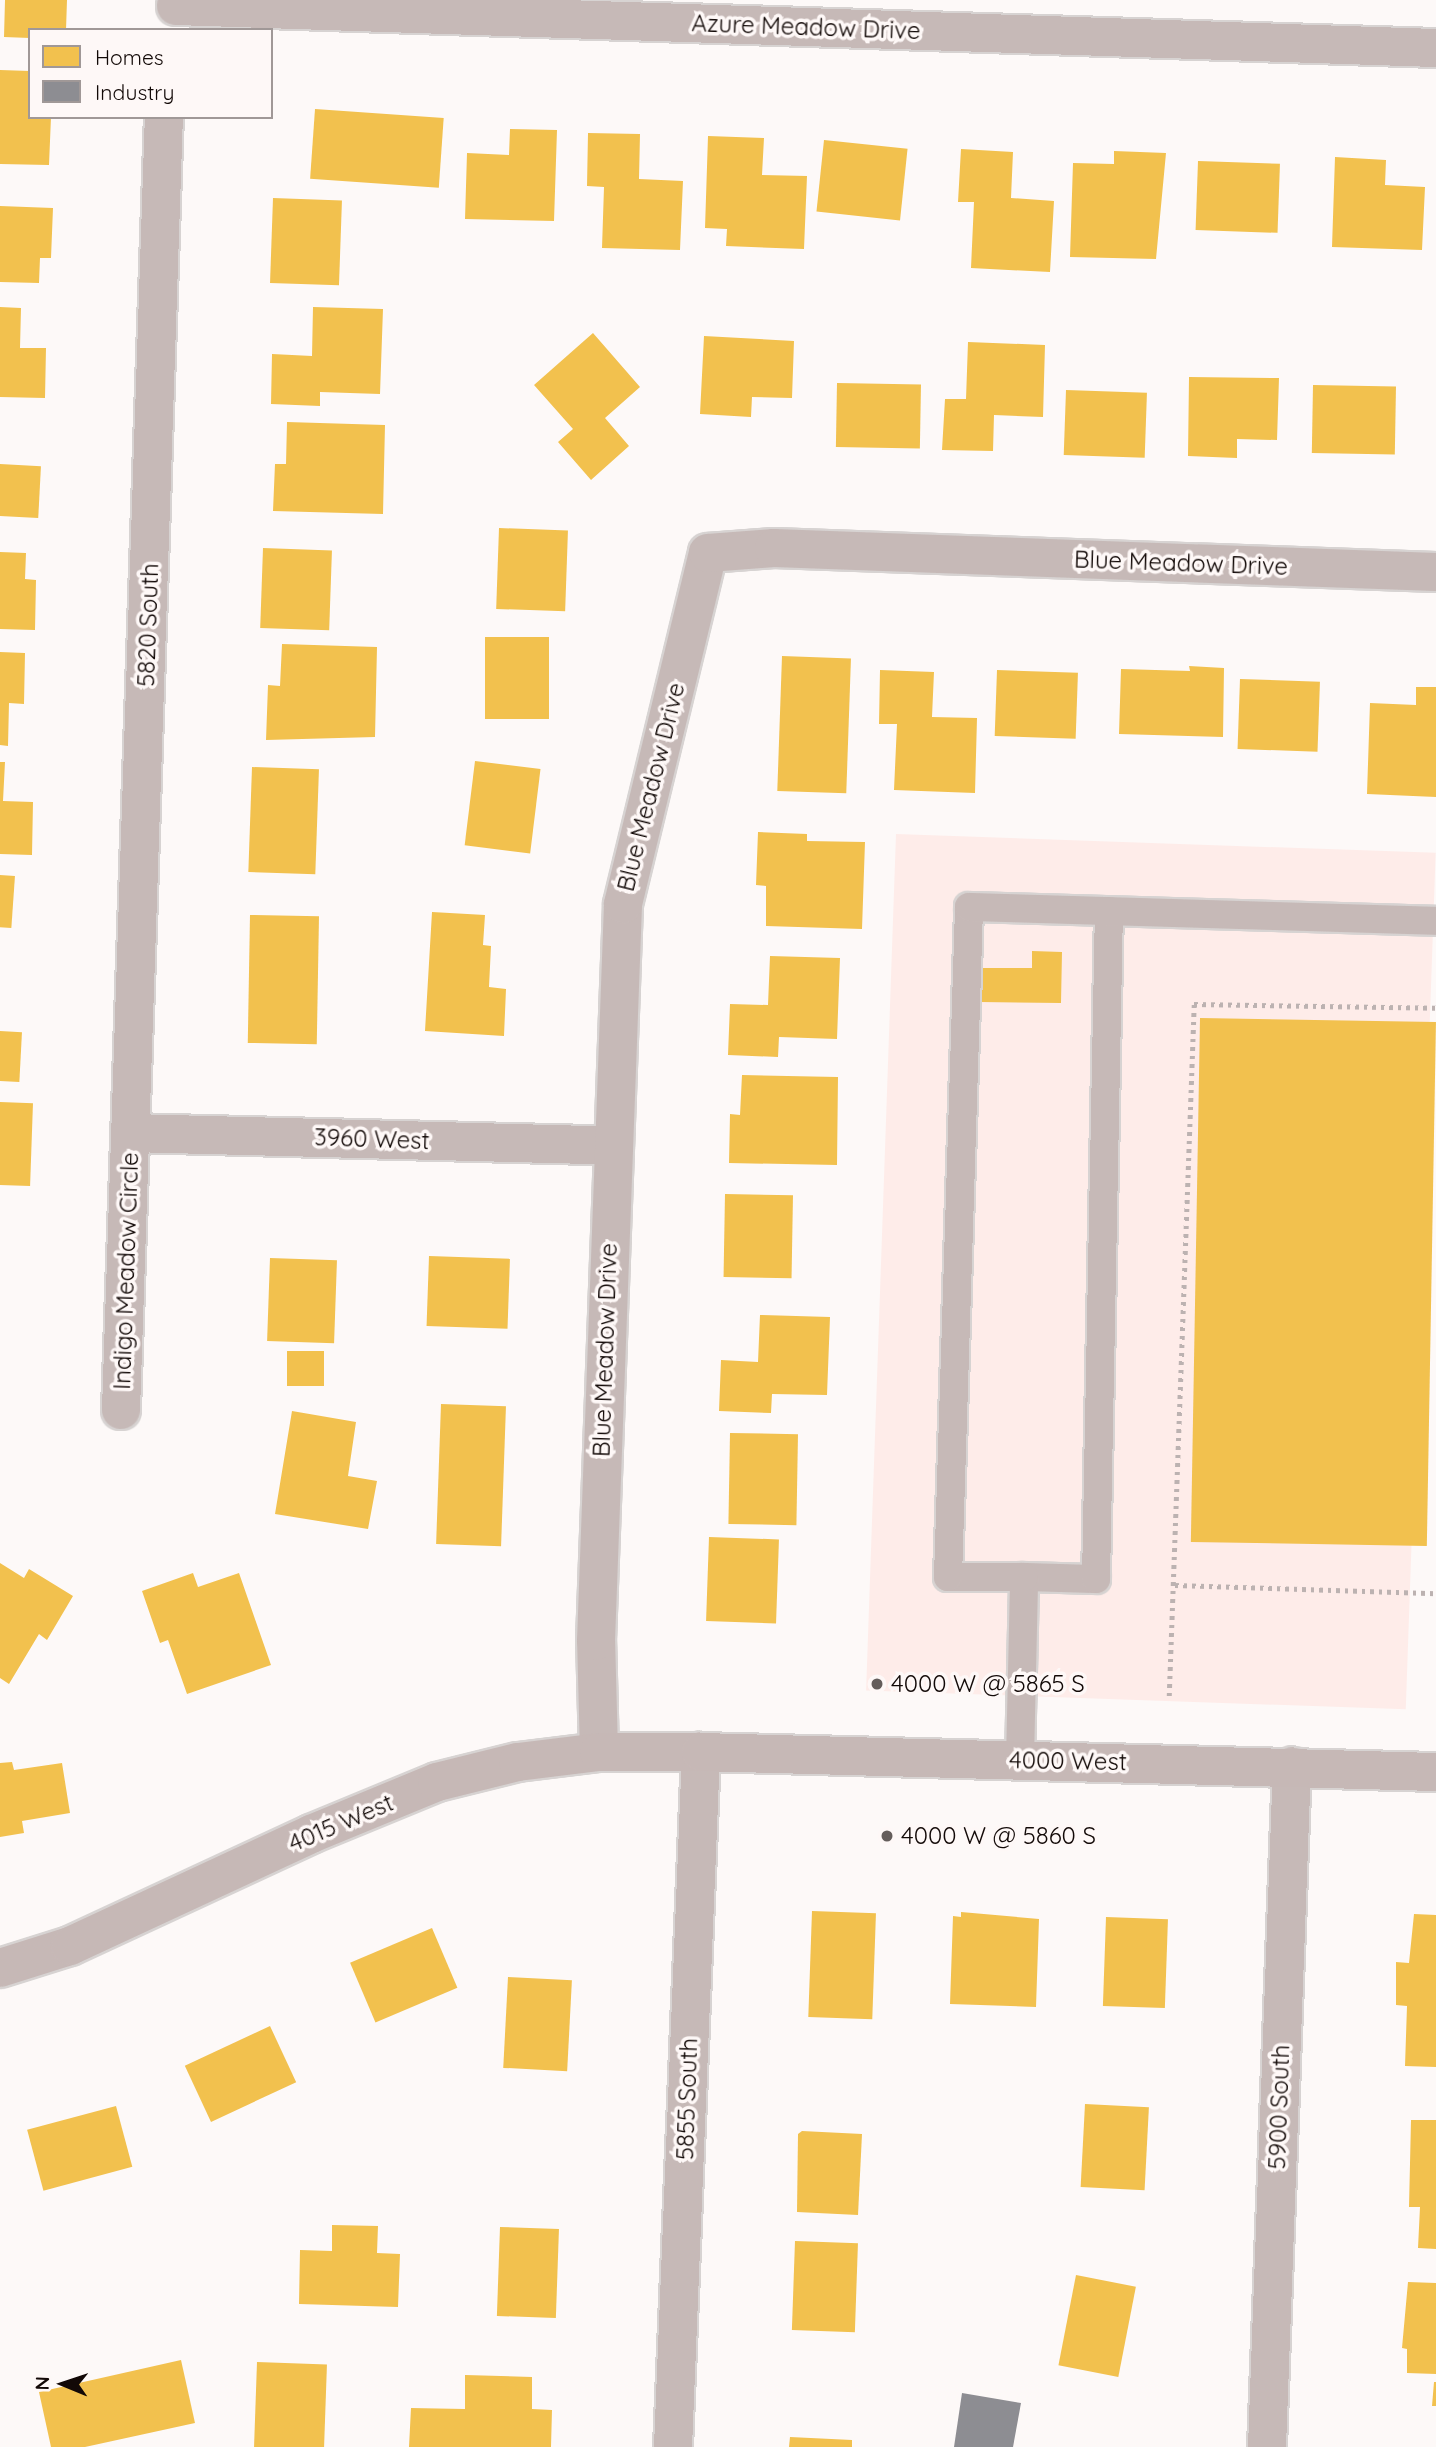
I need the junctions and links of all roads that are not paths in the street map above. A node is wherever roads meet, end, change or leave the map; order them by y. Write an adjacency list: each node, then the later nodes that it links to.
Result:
1 (176, 12): 2 (street, Azure Meadow Drive)
2 (1436, 48)
3 (164, 119): 7 (street, 5820 South)
4 (1436, 572): 8 (street, Blue Meadow Drive)
5 (1109, 911): 6 (lane); 10 (lane); 10 (lane)
6 (1436, 921)
7 (131, 1133): 8 (street, 3960 West); 9 (street, Indigo Meadow Circle)
8 (612, 1146): 11 (street, Blue Meadow Drive)
9 (121, 1410)
10 (1024, 1577): 13 (lane)
11 (599, 1752): 12 (street, 4015 West); 16 (street, 4015 West)
12 (701, 1752): 13 (street, 4000 West); 17 (street, 5855 South)
13 (1020, 1760): 14 (street, 4000 West)
14 (1292, 1766): 15 (street, 4000 West); 18 (street, 5900 South)
15 (1436, 1772)
16 (0, 1968)
17 (673, 2447)
18 (1267, 2447)

